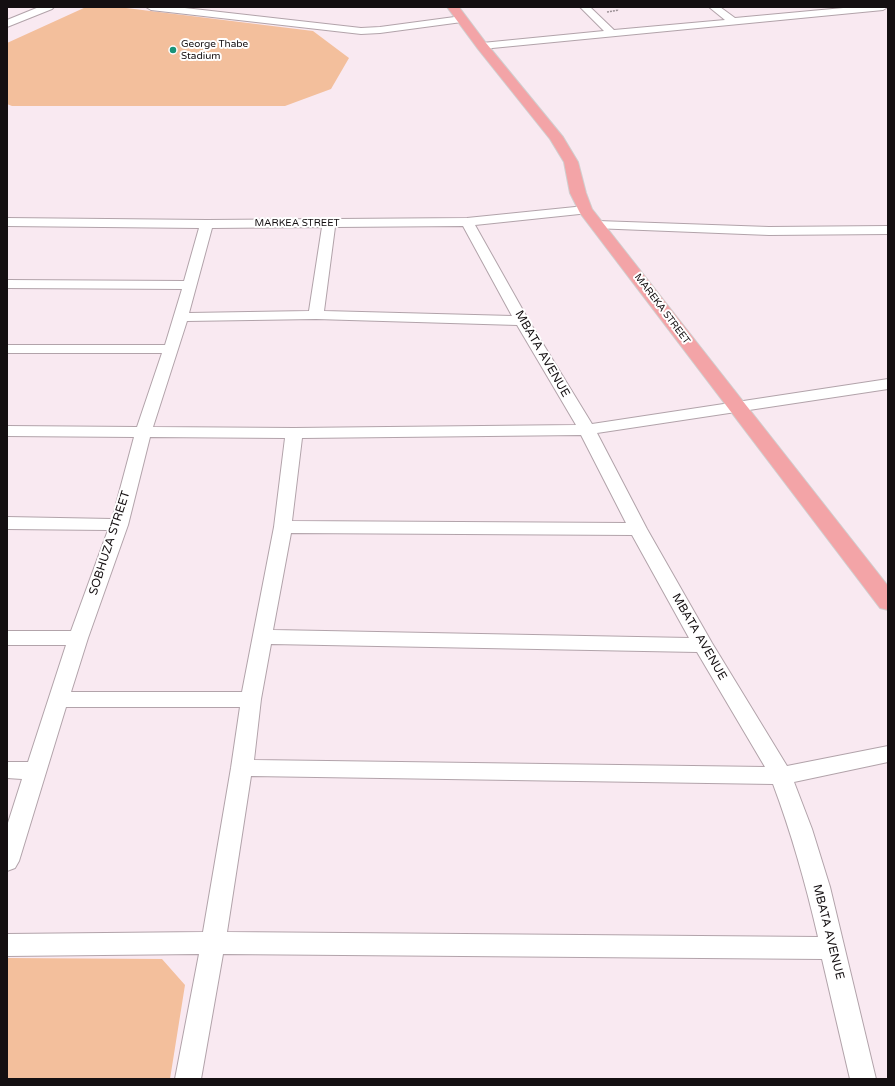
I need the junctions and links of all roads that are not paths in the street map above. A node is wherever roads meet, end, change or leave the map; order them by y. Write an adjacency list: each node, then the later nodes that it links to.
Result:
1 (49, 7): 9 (street)
2 (151, 7): 7 (street)
3 (585, 7): 10 (street)
4 (714, 7): 8 (street)
5 (883, 7): 6 (street)
6 (849, 9): 8 (street)
7 (457, 13): 11 (main road, MAREKA STREET)
8 (734, 22): 10 (street)
9 (7, 24)
10 (612, 34): 11 (street)
11 (482, 46): 12 (main road, MAREKA STREET)
12 (586, 210): 14 (street, MARKEA STREET); 17 (main road, MAREKA STREET)
13 (7, 222): 16 (street, MARKEA STREET)
14 (466, 222): 15 (street, MARKEA STREET); 23 (street, MBATA AVENUE)
15 (329, 223): 16 (street, MARKEA STREET); 21 (street)
16 (207, 224): 20 (street, SOBHUZA STREET)
17 (598, 226): 18 (street); 27 (main road, MAREKA STREET)
18 (888, 230)
19 (7, 284): 20 (street)
20 (190, 285): 22 (street, SOBHUZA STREET)
21 (316, 315): 22 (street); 23 (street)
22 (181, 317): 25 (street, SOBHUZA STREET)
23 (522, 322): 28 (street, MBATA AVENUE)
24 (7, 349): 25 (street)
25 (170, 349): 30 (street, SOBHUZA STREET)
26 (888, 384): 27 (street)
27 (737, 407): 28 (street); 36 (main road, MAREKA STREET)
28 (587, 430): 31 (street); 35 (street, MBATA AVENUE)
29 (7, 431): 30 (street)
30 (143, 433): 31 (street); 33 (street, SOBHUZA STREET)
31 (294, 433): 34 (street)
32 (7, 523): 33 (street)
33 (119, 525): 39 (street, SOBHUZA STREET)
34 (282, 528): 35 (street); 37 (street)
35 (638, 530): 40 (street, MBATA AVENUE)
36 (888, 602)
37 (263, 637): 40 (street); 42 (street)
38 (7, 638): 39 (street)
39 (78, 638): 41 (street, SOBHUZA STREET)
40 (702, 645): 47 (street, MBATA AVENUE)
41 (58, 700): 42 (street); 46 (street, SOBHUZA STREET)
42 (251, 700): 44 (street)
43 (888, 754): 47 (street)
44 (242, 768): 47 (street); 49 (street)
45 (7, 770): 46 (street)
46 (36, 771): 48 (street, SOBHUZA STREET)
47 (781, 776): 51 (street, MBATA AVENUE)
48 (7, 861)
49 (213, 943): 50 (street); 51 (street); 52 (street)
50 (7, 945)
51 (832, 948): 53 (street, MBATA AVENUE)
52 (188, 1079)
53 (863, 1079)

